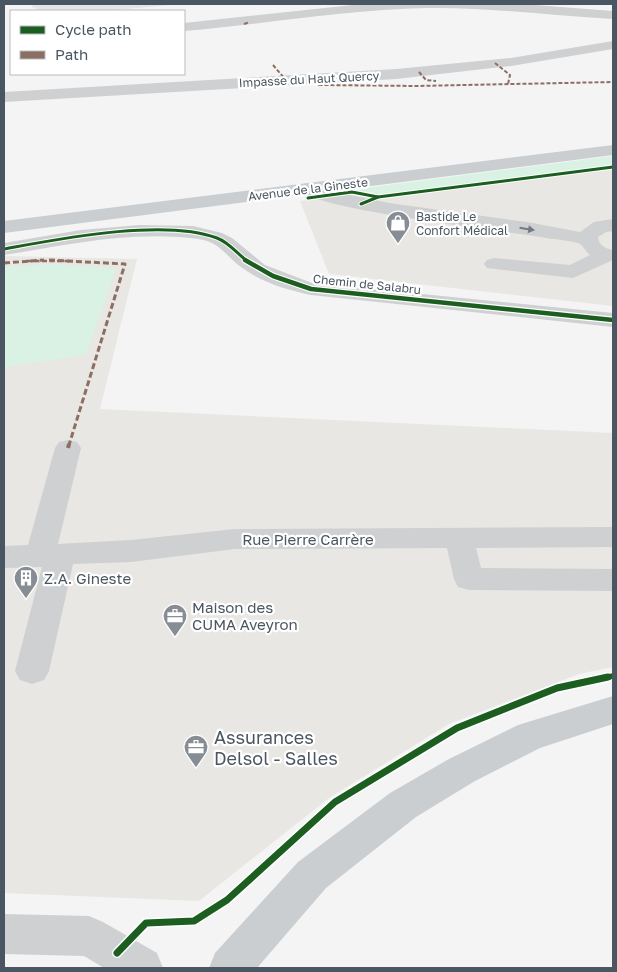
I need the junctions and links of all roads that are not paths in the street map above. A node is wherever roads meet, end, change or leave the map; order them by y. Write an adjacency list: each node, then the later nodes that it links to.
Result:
1 (234, 11): 3 (street)
2 (613, 15): 3 (street)
3 (246, 21): 4 (street)
4 (185, 27)
5 (613, 44): 6 (street, Impasse du Haut Quercy)
6 (4, 96)
7 (613, 150): 8 (main road, Avenue de la Gineste)
8 (307, 188): 9 (main road, Avenue de la Gineste); 12 (street, one-way to 12)
9 (130, 221): 11 (main road, Avenue de la Gineste); 13 (street, Chemin de Salabru); 16 (street, Chemin de Salabru)
10 (613, 225): 12 (street)
11 (4, 228)
12 (587, 239): 14 (street)
13 (4, 249)
14 (610, 256): 15 (street)
15 (494, 264)
16 (613, 320)
17 (68, 448): 20 (street)
18 (613, 537): 19 (street, Rue Pierre Carrère)
19 (459, 538): 20 (street, Rue Pierre Carrère); 22 (street)
20 (50, 556): 21 (street, Rue Pierre Carrère); 23 (street)
21 (4, 557)
22 (613, 580)
23 (32, 671)
24 (613, 710): 27 (main road)
25 (4, 934): 26 (street)
26 (142, 968)
27 (230, 968)

